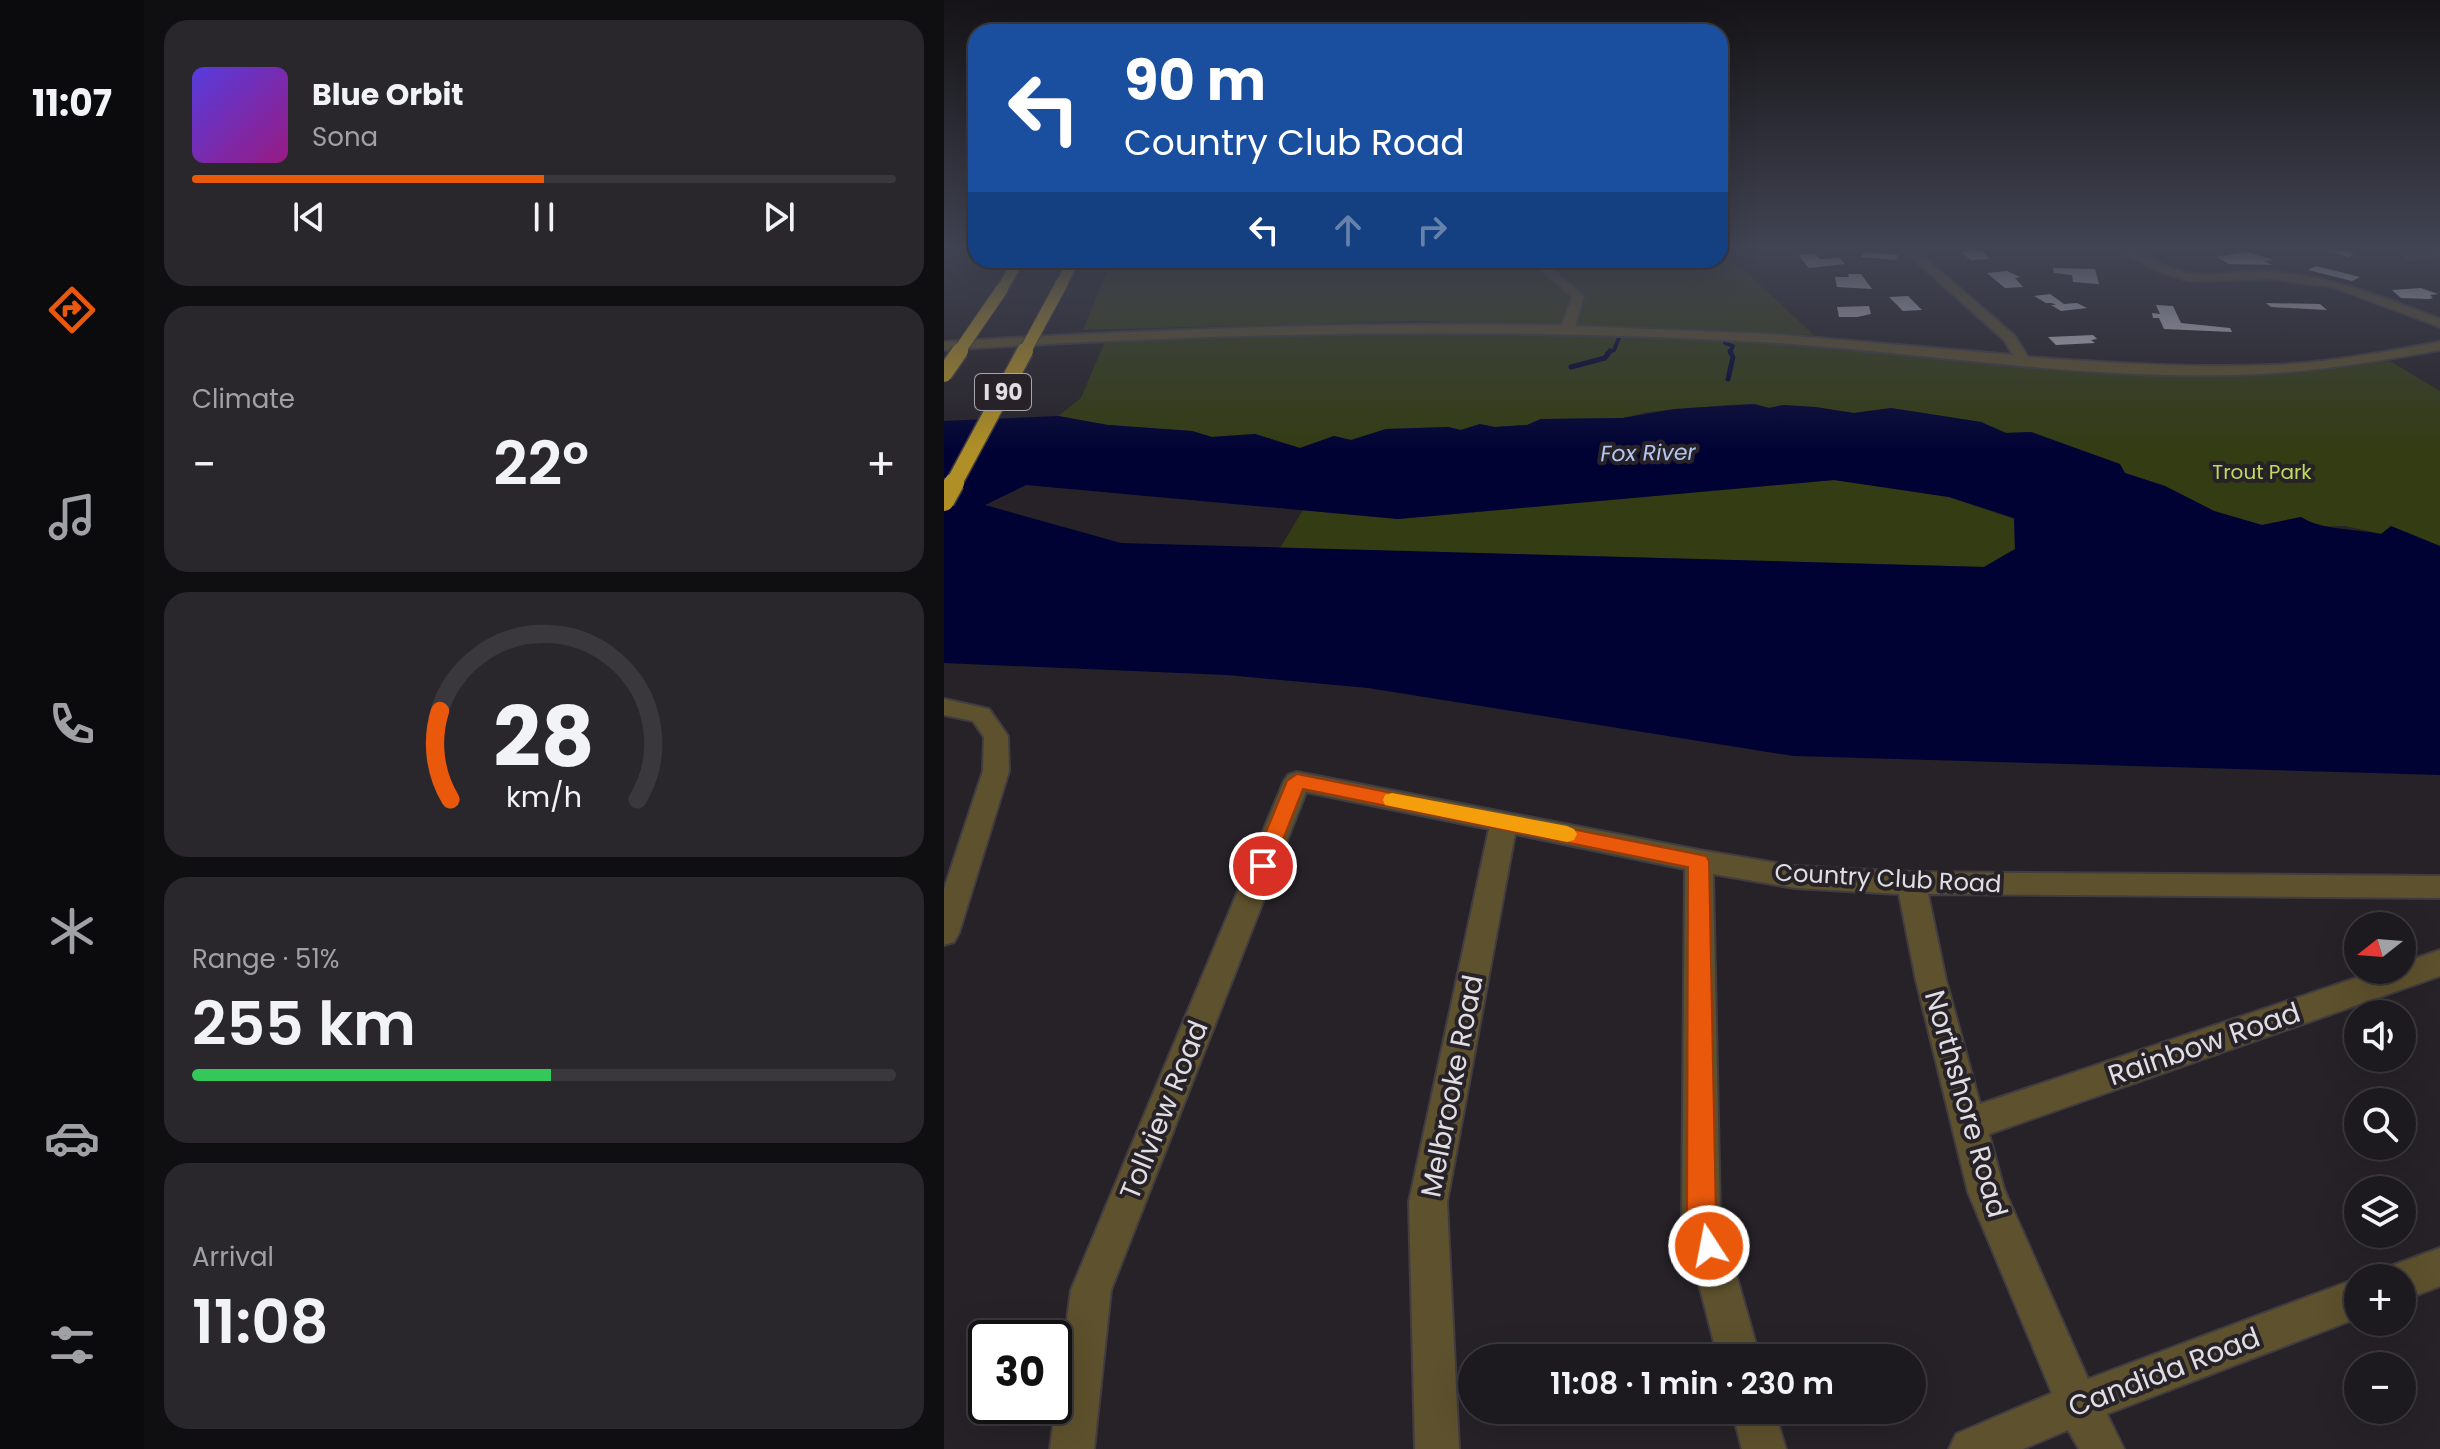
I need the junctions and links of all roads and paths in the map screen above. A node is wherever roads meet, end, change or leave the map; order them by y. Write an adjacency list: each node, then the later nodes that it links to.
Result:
1 (984, 316): 11 (highway, I 90, bridge)
2 (1044, 316): 12 (highway, I 90, bridge)
3 (1571, 316): 7 (street)
4 (1984, 316): 10 (street)
5 (2420, 316): 6 (street)
6 (2440, 323)
7 (1567, 329): 8 (street); 10 (street)
8 (944, 346)
9 (2440, 346): 10 (street)
10 (2024, 362)
11 (944, 374)
12 (944, 501)
13 (944, 707): 19 (street)
14 (1297, 781): 15 (street, Country Club Road); 28 (street, Tollview Road)
15 (1504, 822): 16 (street, Country Club Road); 29 (street, Melbrooke Road)
16 (1699, 861): 17 (street, Country Club Road); 25 (street)
17 (1911, 883): 18 (street, Country Club Road); 21 (street, Northshore Road)
18 (2440, 887)
19 (944, 933)
20 (2440, 963): 21 (street, Rainbow Road)
21 (1967, 1125): 26 (street, Northshore Road)
22 (2440, 1267): 23 (street)
23 (2416, 1276)
24 (2344, 1303): 26 (street, Candida Road)
25 (1735, 1344)
26 (2078, 1404): 31 (street, Candida Road); 32 (street, Northshore Road)
27 (1757, 1424): 30 (street)
28 (1072, 1449)
29 (1437, 1449)
30 (1764, 1449)
31 (1971, 1449)
32 (2102, 1449)

